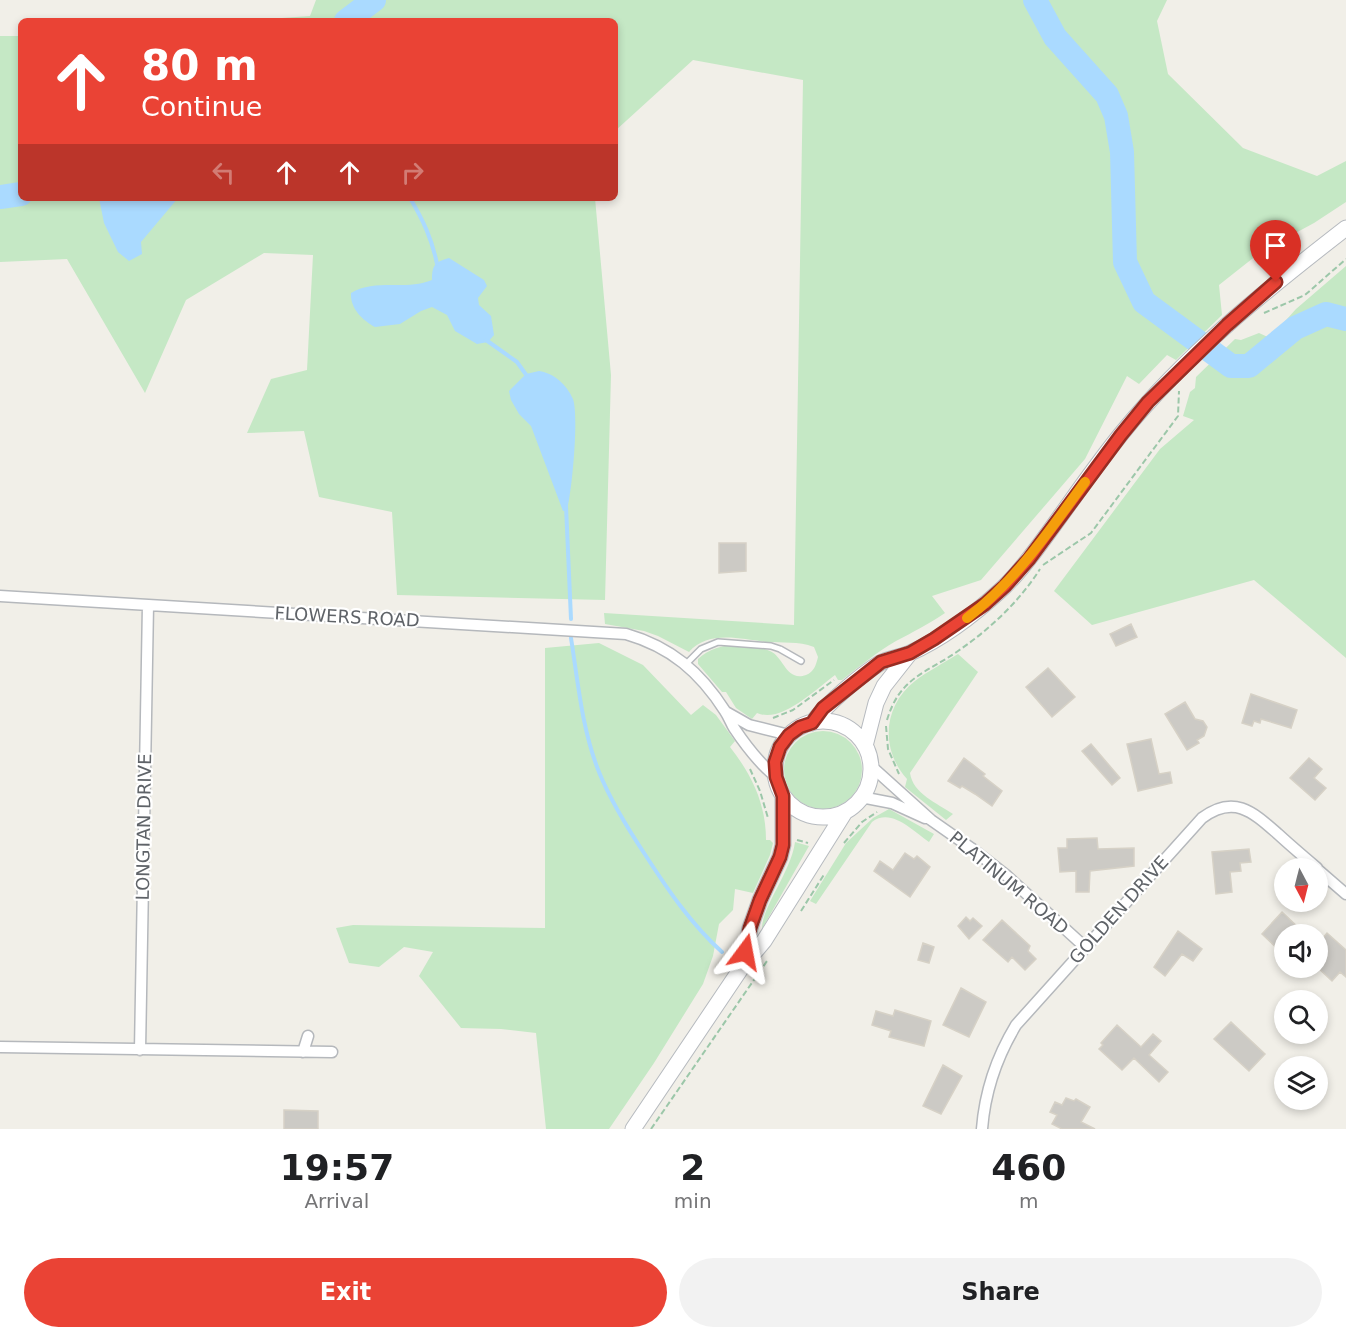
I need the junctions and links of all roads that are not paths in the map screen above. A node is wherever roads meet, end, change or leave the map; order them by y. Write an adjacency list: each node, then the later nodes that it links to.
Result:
1 (1346, 228): 4 (main road)
2 (0, 596): 3 (street, FLOWERS ROAD)
3 (148, 605): 6 (street, FLOWERS ROAD); 24 (street, LONGTAN DRIVE)
4 (910, 653): 8 (main road); 10 (main road)
5 (801, 661): 6 (lane)
6 (686, 664): 7 (street, FLOWERS ROAD)
7 (725, 712): 9 (street, FLOWERS ROAD); 12 (street, FLOWERS ROAD)
8 (812, 723): 9 (main road); 10 (main road)
9 (789, 735): 12 (main road)
10 (865, 746): 11 (main road)
11 (871, 766): 14 (main road); 16 (street, PLATINUM ROAD)
12 (776, 777): 13 (main road)
13 (783, 796): 15 (main road); 21 (main road)
14 (861, 797): 15 (main road); 16 (street, PLATINUM ROAD)
15 (845, 812): 21 (main road)
16 (931, 820): 20 (street, PLATINUM ROAD)
17 (1306, 858): 20 (street, GOLDEN DRIVE)
18 (1328, 878): 19 (street, GOLDEN DRIVE)
19 (1346, 894)
20 (1086, 947): 28 (street, GOLDEN DRIVE)
21 (742, 968): 27 (main road)
22 (308, 1036): 25 (street)
23 (0, 1047): 24 (street)
24 (140, 1050): 25 (street)
25 (303, 1052): 26 (street)
26 (332, 1052)
27 (633, 1129)
28 (982, 1129)

